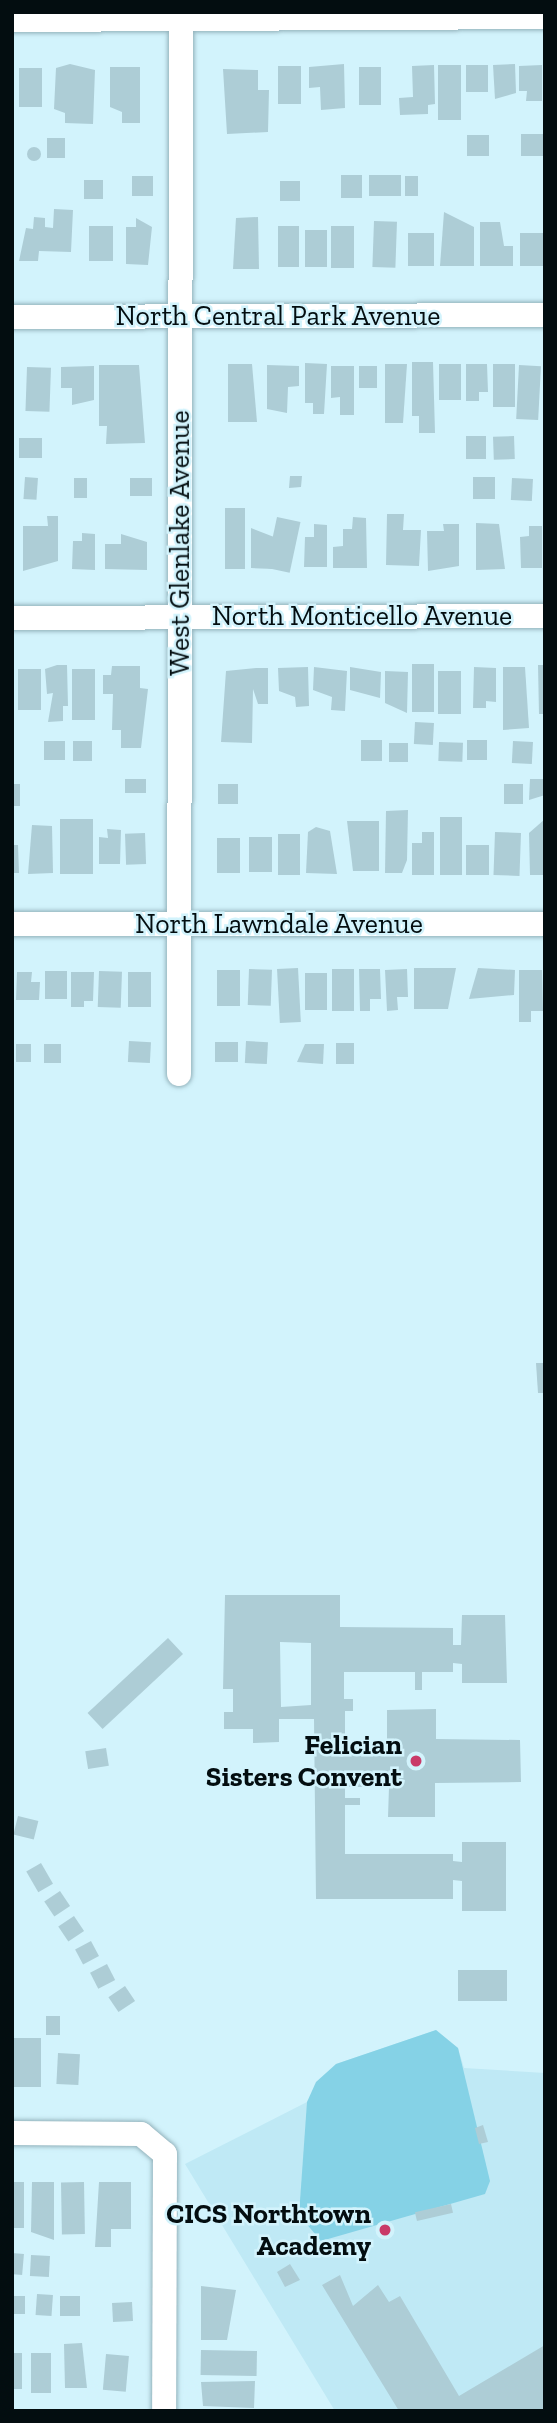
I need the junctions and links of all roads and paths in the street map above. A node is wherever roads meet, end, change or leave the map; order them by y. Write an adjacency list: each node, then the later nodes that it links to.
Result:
1 (181, 16): 2 (street); 3 (street); 5 (street, West Glenlake Avenue)
2 (545, 17)
3 (12, 20)
4 (545, 314): 5 (street, North Central Park Avenue)
5 (180, 316): 6 (street, North Central Park Avenue); 8 (street, West Glenlake Avenue)
6 (12, 317)
7 (545, 616): 8 (street, North Monticello Avenue)
8 (180, 617): 9 (street, North Monticello Avenue); 11 (street, West Glenlake Avenue)
9 (12, 618)
10 (12, 924): 11 (street, North Lawndale Avenue)
11 (179, 924): 12 (street, North Lawndale Avenue); 13 (street, West Glenlake Avenue)
12 (545, 925)
13 (179, 1074)
14 (12, 2133): 15 (street)
15 (164, 2411)

